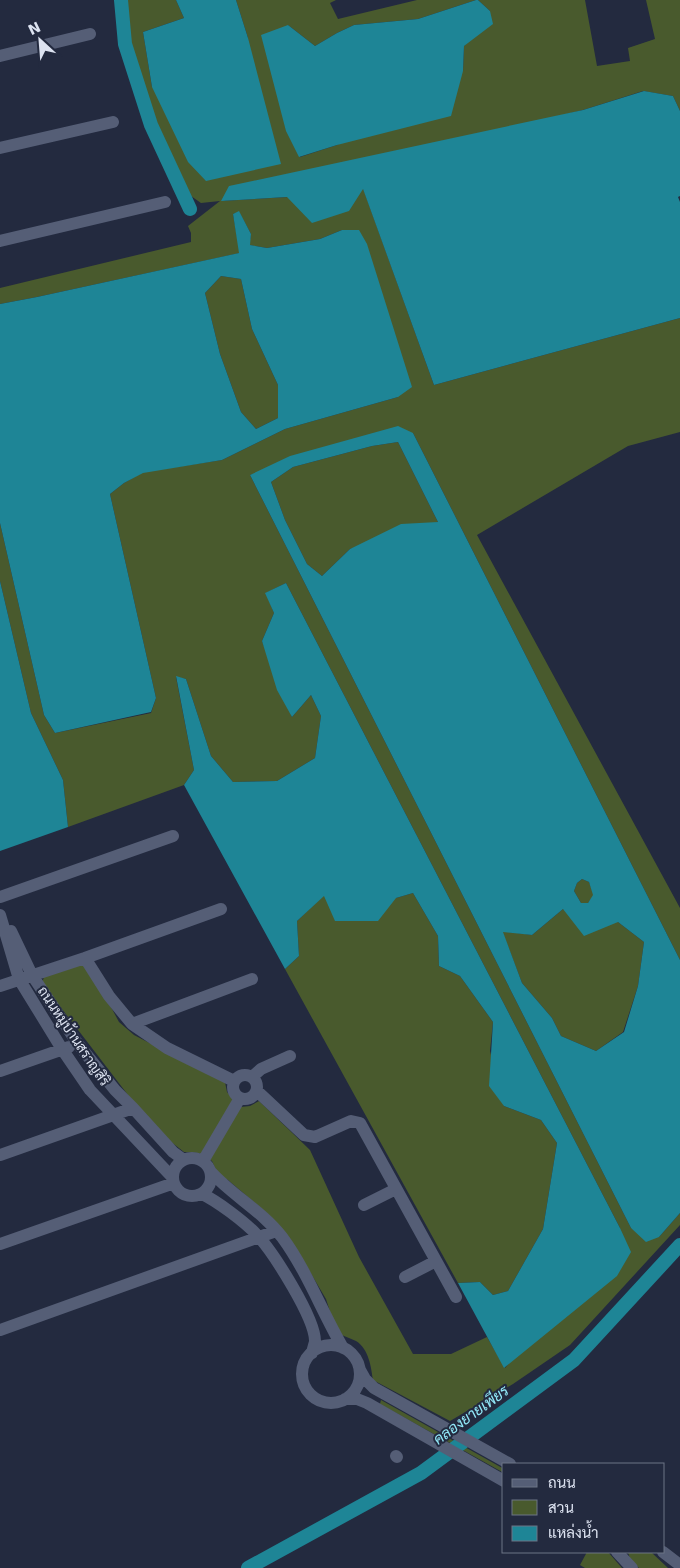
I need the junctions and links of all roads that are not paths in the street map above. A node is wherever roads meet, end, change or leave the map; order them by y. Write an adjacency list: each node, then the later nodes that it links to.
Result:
1 (90, 34): 2 (street)
2 (0, 56)
3 (113, 122): 4 (street)
4 (0, 148)
5 (165, 202): 6 (street)
6 (0, 241)
7 (173, 836): 8 (street)
8 (0, 897)
9 (0, 908): 13 (street, ถนนหมู่บ้านสราญสิริ)
10 (221, 908): 12 (street)
11 (0, 915): 14 (street, ถนนหมู่บ้านสราญสิริ)
12 (85, 958): 13 (street); 17 (street)
13 (32, 975): 14 (street); 18 (street, ถนนหมู่บ้านสราญสิริ)
14 (19, 979): 16 (street); 19 (street, ถนนหมู่บ้านสราญสิริ)
15 (252, 979): 17 (street)
16 (0, 986)
17 (132, 1024): 23 (street)
18 (78, 1044): 19 (street); 26 (street, ถนนหมู่บ้านสราญสิริ)
19 (62, 1049): 21 (street); 27 (street, ถนนหมู่บ้านสราญสิริ)
20 (290, 1056): 22 (street)
21 (0, 1071)
22 (252, 1077): 23 (street); 24 (street)
23 (234, 1081): 25 (street)
24 (257, 1091): 25 (street); 33 (street)
25 (240, 1098): 30 (street)
26 (133, 1108): 27 (street); 29 (street, ถนนหมู่บ้านสราญสิริ)
27 (113, 1115): 28 (street); 32 (street, ถนนหมู่บ้านสราญสิริ)
28 (0, 1155)
29 (184, 1160): 30 (street); 32 (street)
30 (202, 1161): 31 (street)
31 (211, 1172): 34 (street); 36 (street)
32 (173, 1180): 34 (street); 38 (street)
33 (396, 1189): 35 (street); 39 (street)
34 (202, 1194): 37 (street)
35 (364, 1205)
36 (276, 1230): 37 (street); 43 (street)
37 (260, 1238): 42 (street); 44 (street)
38 (0, 1244)
39 (436, 1261): 40 (street); 41 (street)
40 (405, 1277)
41 (456, 1297)
42 (0, 1330)
43 (343, 1348): 44 (street); 45 (street)
44 (312, 1353): 46 (street)
45 (360, 1370): 46 (street); 47 (street)
46 (345, 1400): 48 (street)
47 (508, 1463)
48 (502, 1480)
49 (618, 1553): 52 (street)
50 (664, 1553): 51 (street)
51 (680, 1565)
52 (632, 1568)

